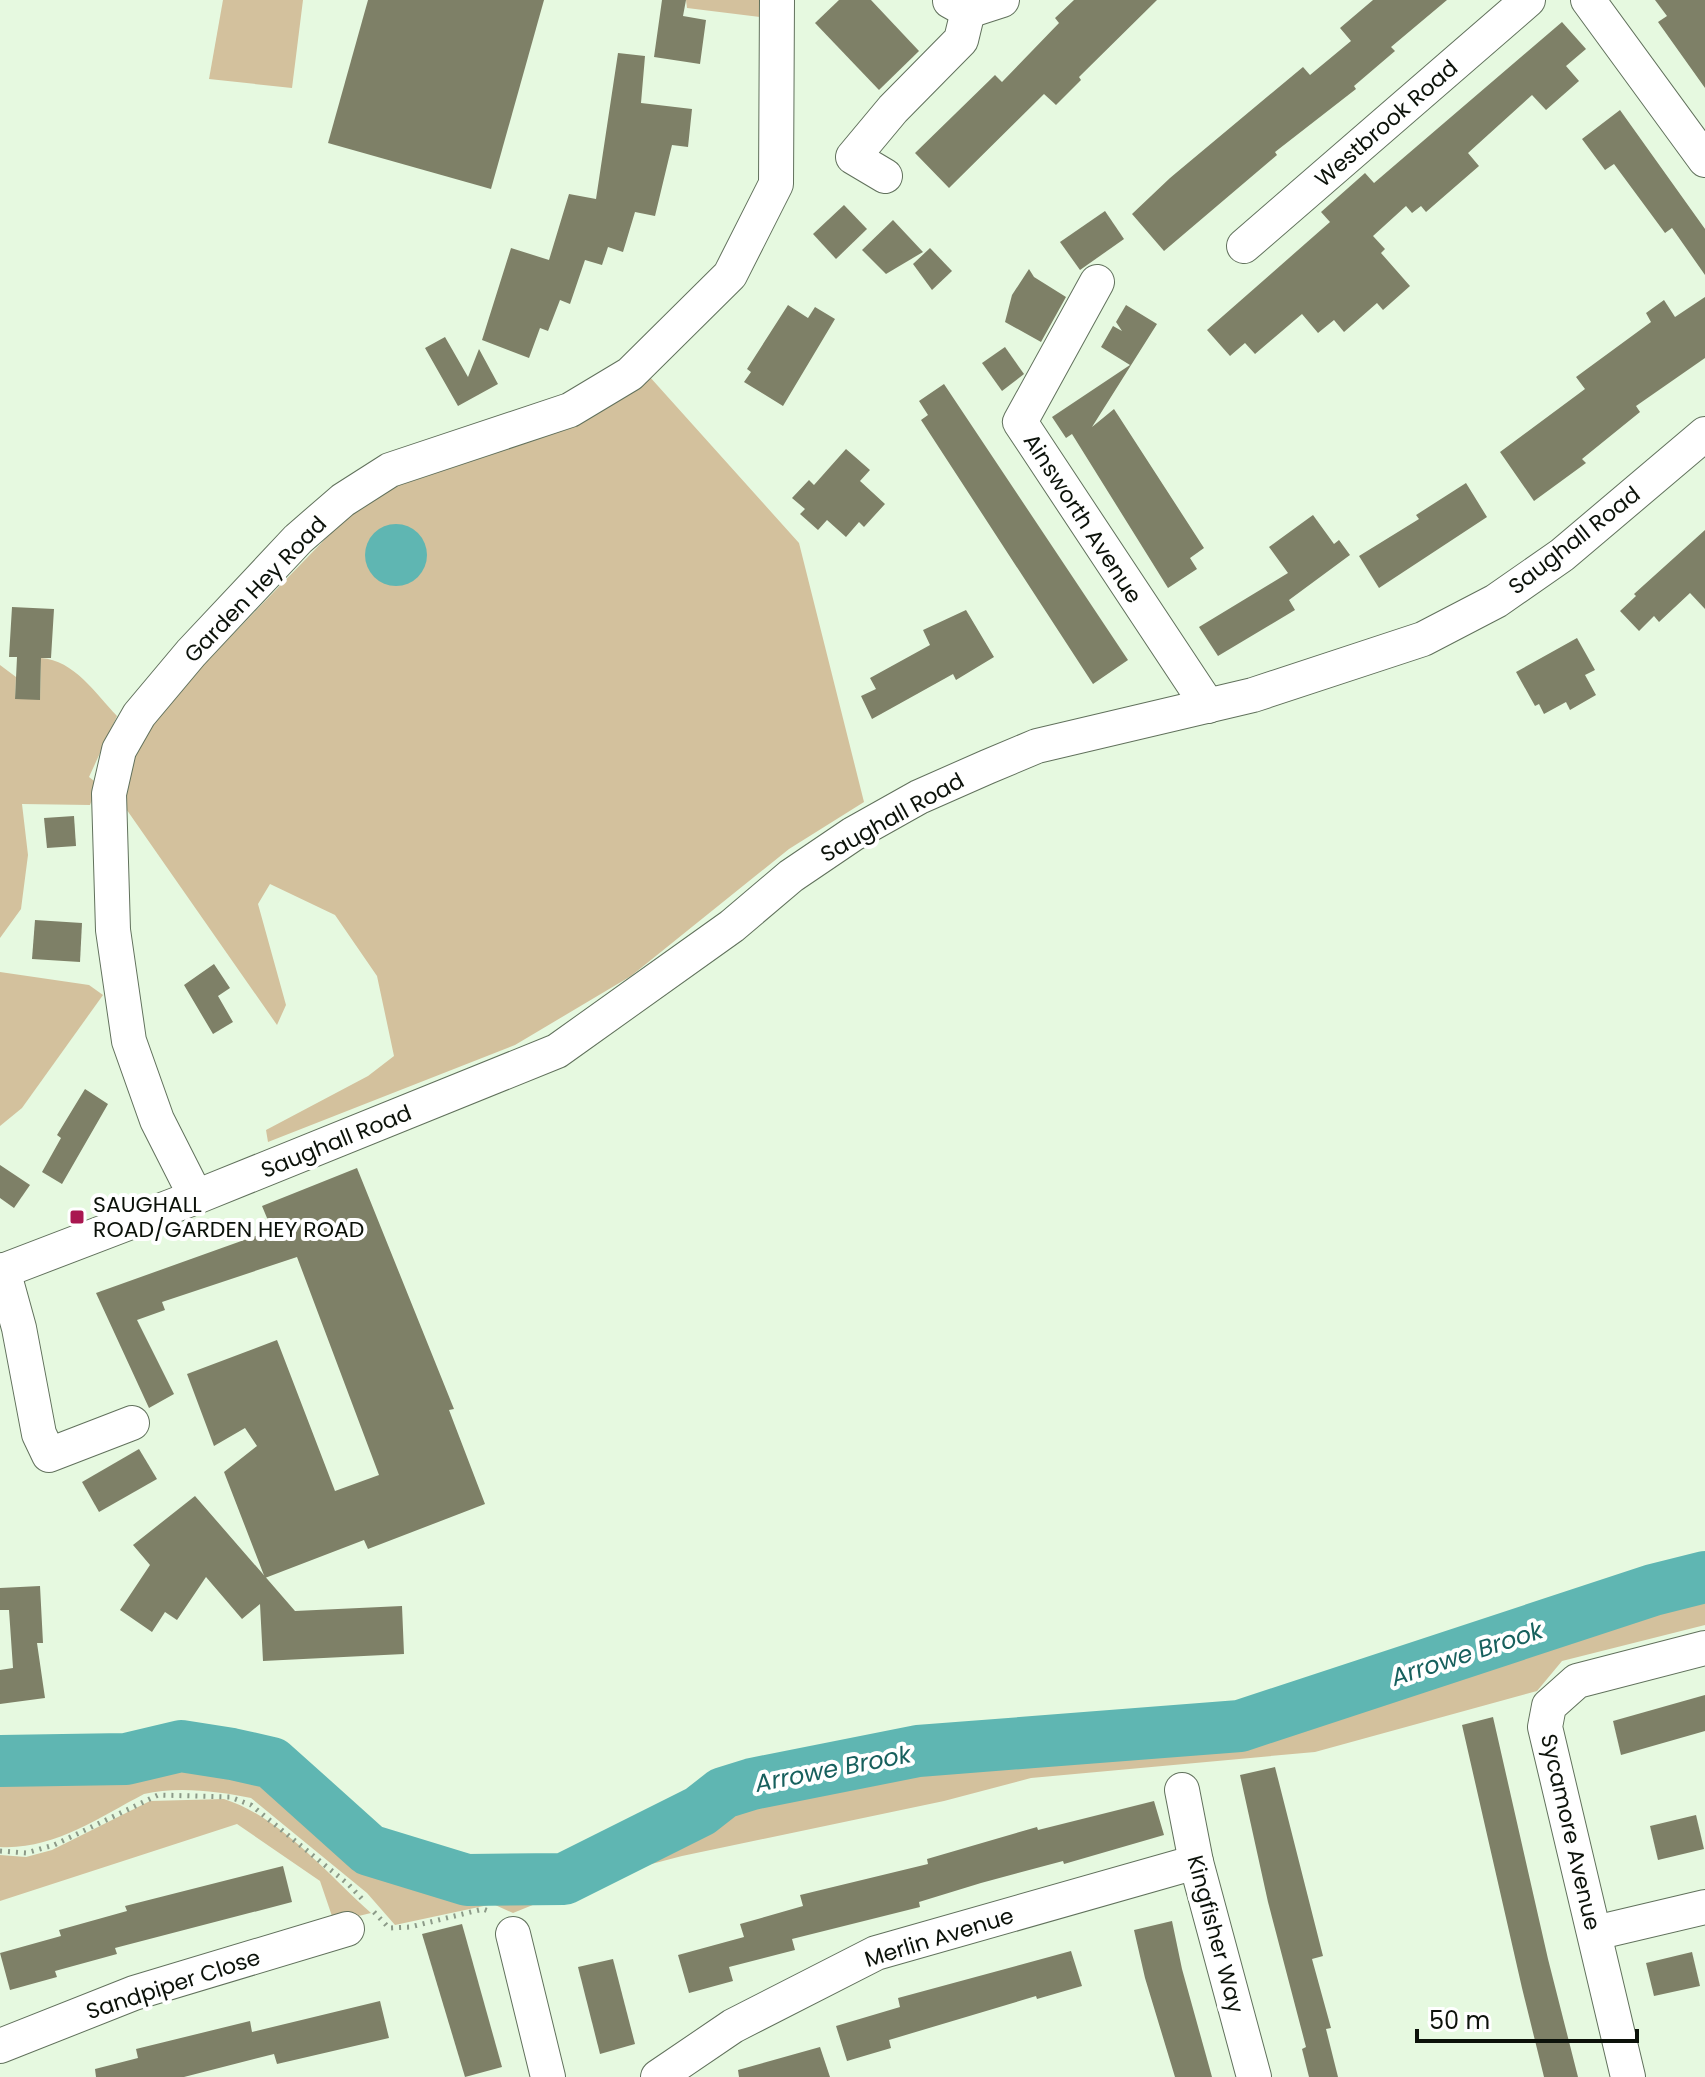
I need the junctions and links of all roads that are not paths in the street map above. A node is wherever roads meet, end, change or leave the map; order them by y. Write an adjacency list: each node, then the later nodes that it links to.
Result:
1 (777, 0): 12 (street, Garden Hey Road)
2 (1002, 0): 5 (street)
3 (1528, 0): 8 (street, Westbrook Road)
4 (1588, 0): 6 (street)
5 (958, 5): 7 (street)
6 (1705, 160)
7 (885, 176)
8 (1244, 246)
9 (1097, 282): 11 (street, Ainsworth Avenue)
10 (1705, 434): 11 (street, Saughall Road)
11 (1208, 706): 12 (street, Saughall Road)
12 (196, 1197): 13 (street, Saughall Road)
13 (2, 1271): 14 (street)
14 (132, 1423)
15 (1705, 1648): 20 (street, Sycamore Avenue)
16 (1182, 1790): 17 (street, Kingfisher Way)
17 (1196, 1862): 24 (street, Merlin Avenue); 25 (street, Kingfisher Way)
18 (1705, 1907): 20 (street)
19 (347, 1929): 22 (street, Sandpiper Close)
20 (1595, 1933): 26 (street, Sycamore Avenue)
21 (513, 1934): 23 (street)
22 (0, 2046)
23 (548, 2077)
24 (658, 2077)
25 (1254, 2077)
26 (1628, 2077)

